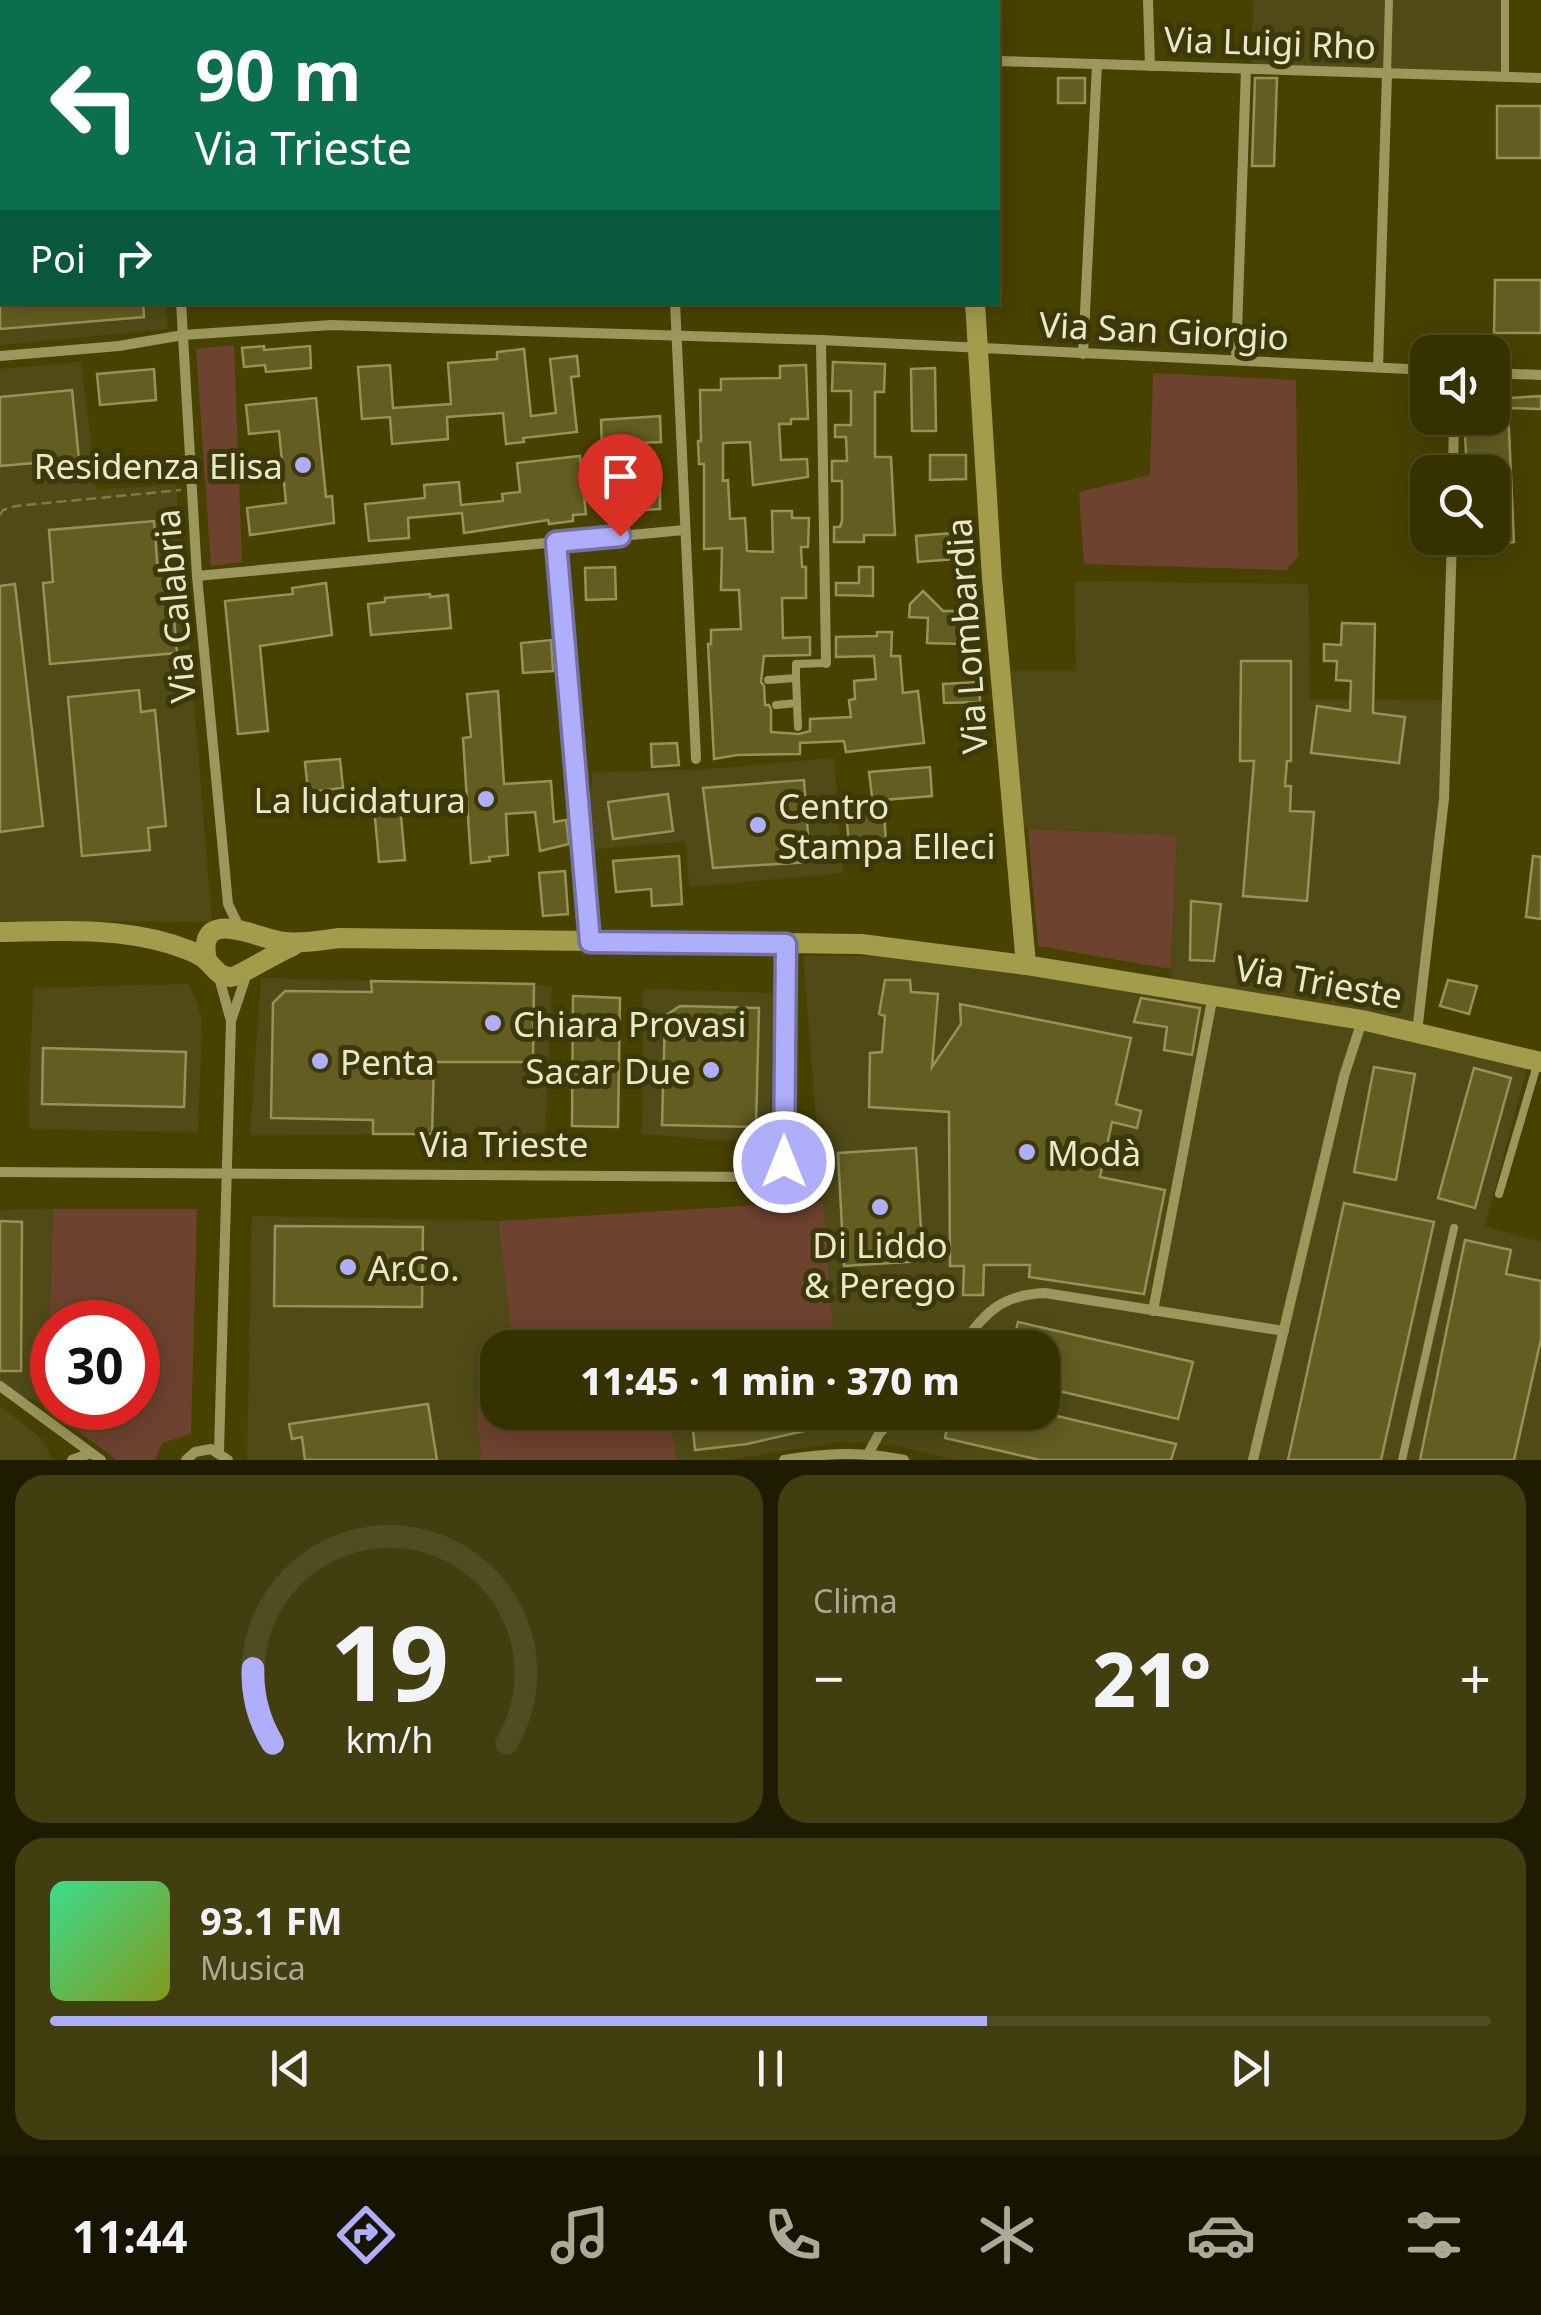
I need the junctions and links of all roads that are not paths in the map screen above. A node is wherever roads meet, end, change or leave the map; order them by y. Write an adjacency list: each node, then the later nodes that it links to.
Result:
1 (1148, 0): 6 (street)
2 (1389, 0): 8 (lane)
3 (1505, 0): 9 (lane)
4 (1000, 61): 5 (street, Via Luigi Rho)
5 (1096, 64): 6 (street, Via Luigi Rho); 18 (street)
6 (1150, 66): 7 (street, Via Luigi Rho)
7 (1246, 69): 8 (street, Via Luigi Rho); 20 (street)
8 (1387, 74): 9 (street, Via Luigi Rho); 21 (street)
9 (1506, 77): 10 (street, Via Luigi Rho)
10 (1541, 78)
11 (181, 305): 14 (street, Via Calabria)
12 (675, 305): 15 (street)
13 (975, 305): 17 (street, Via Lombardia)
14 (183, 335): 15 (street, Via San Giorgio); 19 (street, Via San Giorgio); 28 (street, Via Calabria)
15 (677, 335): 16 (street, Via San Giorgio); 25 (street)
16 (821, 340): 17 (street, Via San Giorgio); 29 (street)
17 (978, 350): 18 (street, Via San Giorgio); 44 (street, Via Lombardia)
18 (1083, 354): 20 (street, Via San Giorgio)
19 (0, 356)
20 (1236, 360): 21 (street, Via San Giorgio)
21 (1378, 367): 22 (street, Via San Giorgio)
22 (1410, 369)
23 (1510, 374): 24 (street)
24 (1541, 375)
25 (684, 530): 26 (street); 35 (street)
26 (556, 542): 28 (street); 40 (street)
27 (1451, 555): 50 (street)
28 (197, 576): 36 (street, Via Calabria)
29 (826, 663): 30 (lane)
30 (796, 678): 31 (lane); 32 (lane)
31 (768, 680)
32 (797, 703): 33 (lane); 34 (lane)
33 (776, 705)
34 (798, 726)
35 (696, 760)
36 (228, 904): 37 (street); 39 (street)
37 (244, 931): 39 (street); 41 (street); 46 (street)
38 (0, 932): 42 (street)
39 (213, 935): 42 (street); 45 (street)
40 (590, 942): 41 (street, Via Trieste); 43 (street, Via Trieste)
41 (299, 943): 46 (street)
42 (170, 944): 45 (street)
43 (786, 944): 44 (street, Via Trieste); 53 (street, Via Trieste)
44 (1026, 965): 47 (street, Via Trieste)
45 (212, 967): 46 (street); 49 (street)
46 (250, 967): 49 (street)
47 (1214, 994): 48 (street, Via Trieste); 56 (street)
48 (1362, 1020): 50 (street, Via Trieste); 58 (street)
49 (231, 1022): 53 (street)
50 (1417, 1032): 51 (street, Via Trieste)
51 (1539, 1062): 54 (lane)
52 (0, 1172): 53 (street, Via Trieste)
53 (227, 1174): 63 (street)
54 (1499, 1194)
55 (1454, 1228): 70 (lane)
56 (1153, 1311): 57 (street); 58 (street)
57 (975, 1330)
58 (1284, 1331): 69 (street)
59 (0, 1386): 62 (street)
60 (883, 1430): 61 (street)
61 (868, 1454): 64 (street); 68 (street)
62 (96, 1456): 65 (street)
63 (224, 1456): 66 (street)
64 (844, 1457): 67 (street)
65 (72, 1460)
66 (186, 1460)
67 (784, 1460)
68 (904, 1460)
69 (1253, 1460)
70 (1402, 1460)

